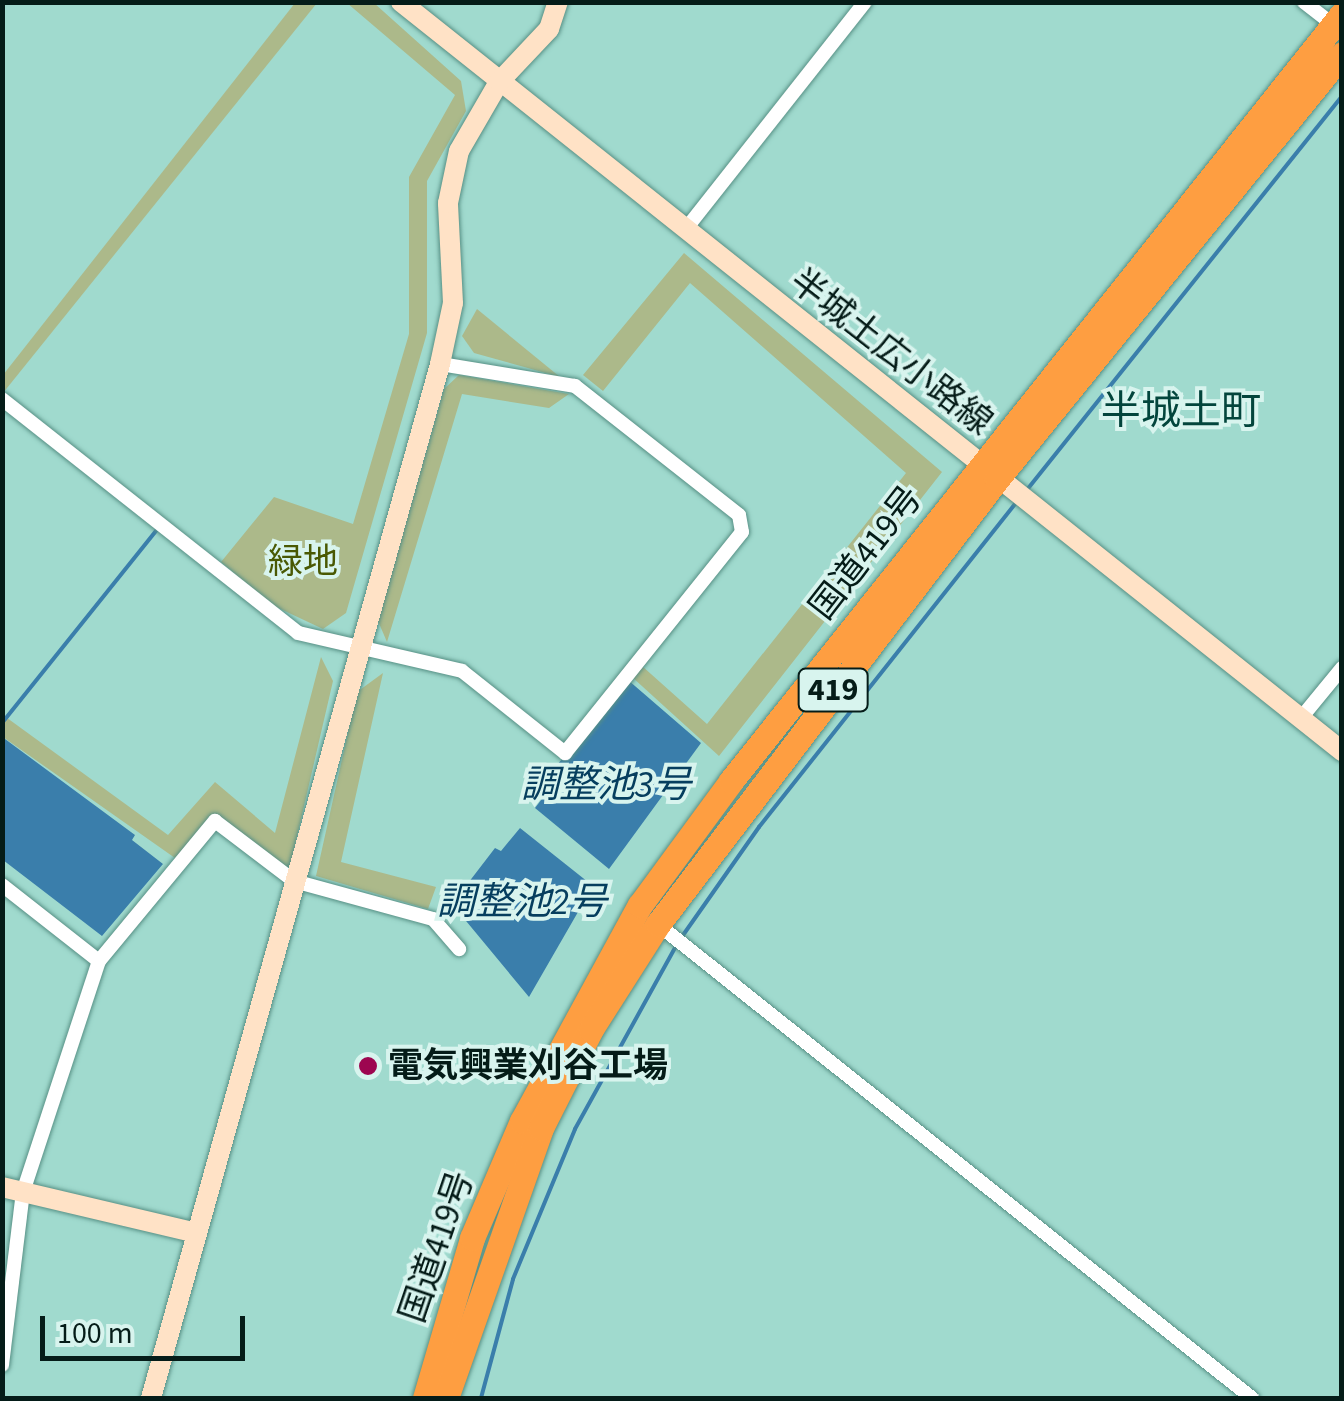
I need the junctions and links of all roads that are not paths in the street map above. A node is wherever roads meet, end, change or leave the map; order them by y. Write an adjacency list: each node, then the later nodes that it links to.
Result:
1 (401, 2): 7 (street, 半城土広小路線)
2 (558, 2): 7 (street)
3 (865, 2): 8 (street)
4 (1304, 2): 5 (street)
5 (1337, 20): 11 (highway, 国道419号 / 419)
6 (1342, 54): 11 (highway, 国道419号 / 419)
7 (499, 82): 8 (street, 半城土広小路線); 9 (street)
8 (685, 230): 11 (street, 半城土広小路線)
9 (440, 364): 12 (street); 12 (street)
10 (2, 398): 12 (street)
11 (1005, 484): 14 (street, 半城土広小路線); 18 (highway, 国道419号 / 419)
12 (359, 646): 16 (street)
13 (1342, 668): 14 (street)
14 (1301, 718): 15 (street, 半城土広小路線)
15 (1342, 751)
16 (294, 881): 19 (street); 20 (street); 22 (street)
17 (2, 885): 20 (street)
18 (649, 915): 25 (highway, 国道419号 / 419); 26 (highway, 国道419号 / 419); 27 (street)
19 (460, 949)
20 (99, 961): 21 (street)
21 (13, 1190): 22 (street); 23 (street)
22 (197, 1232): 24 (street)
23 (2, 1366)
24 (150, 1398)
25 (425, 1398)
26 (446, 1398)
27 (1252, 1398)

